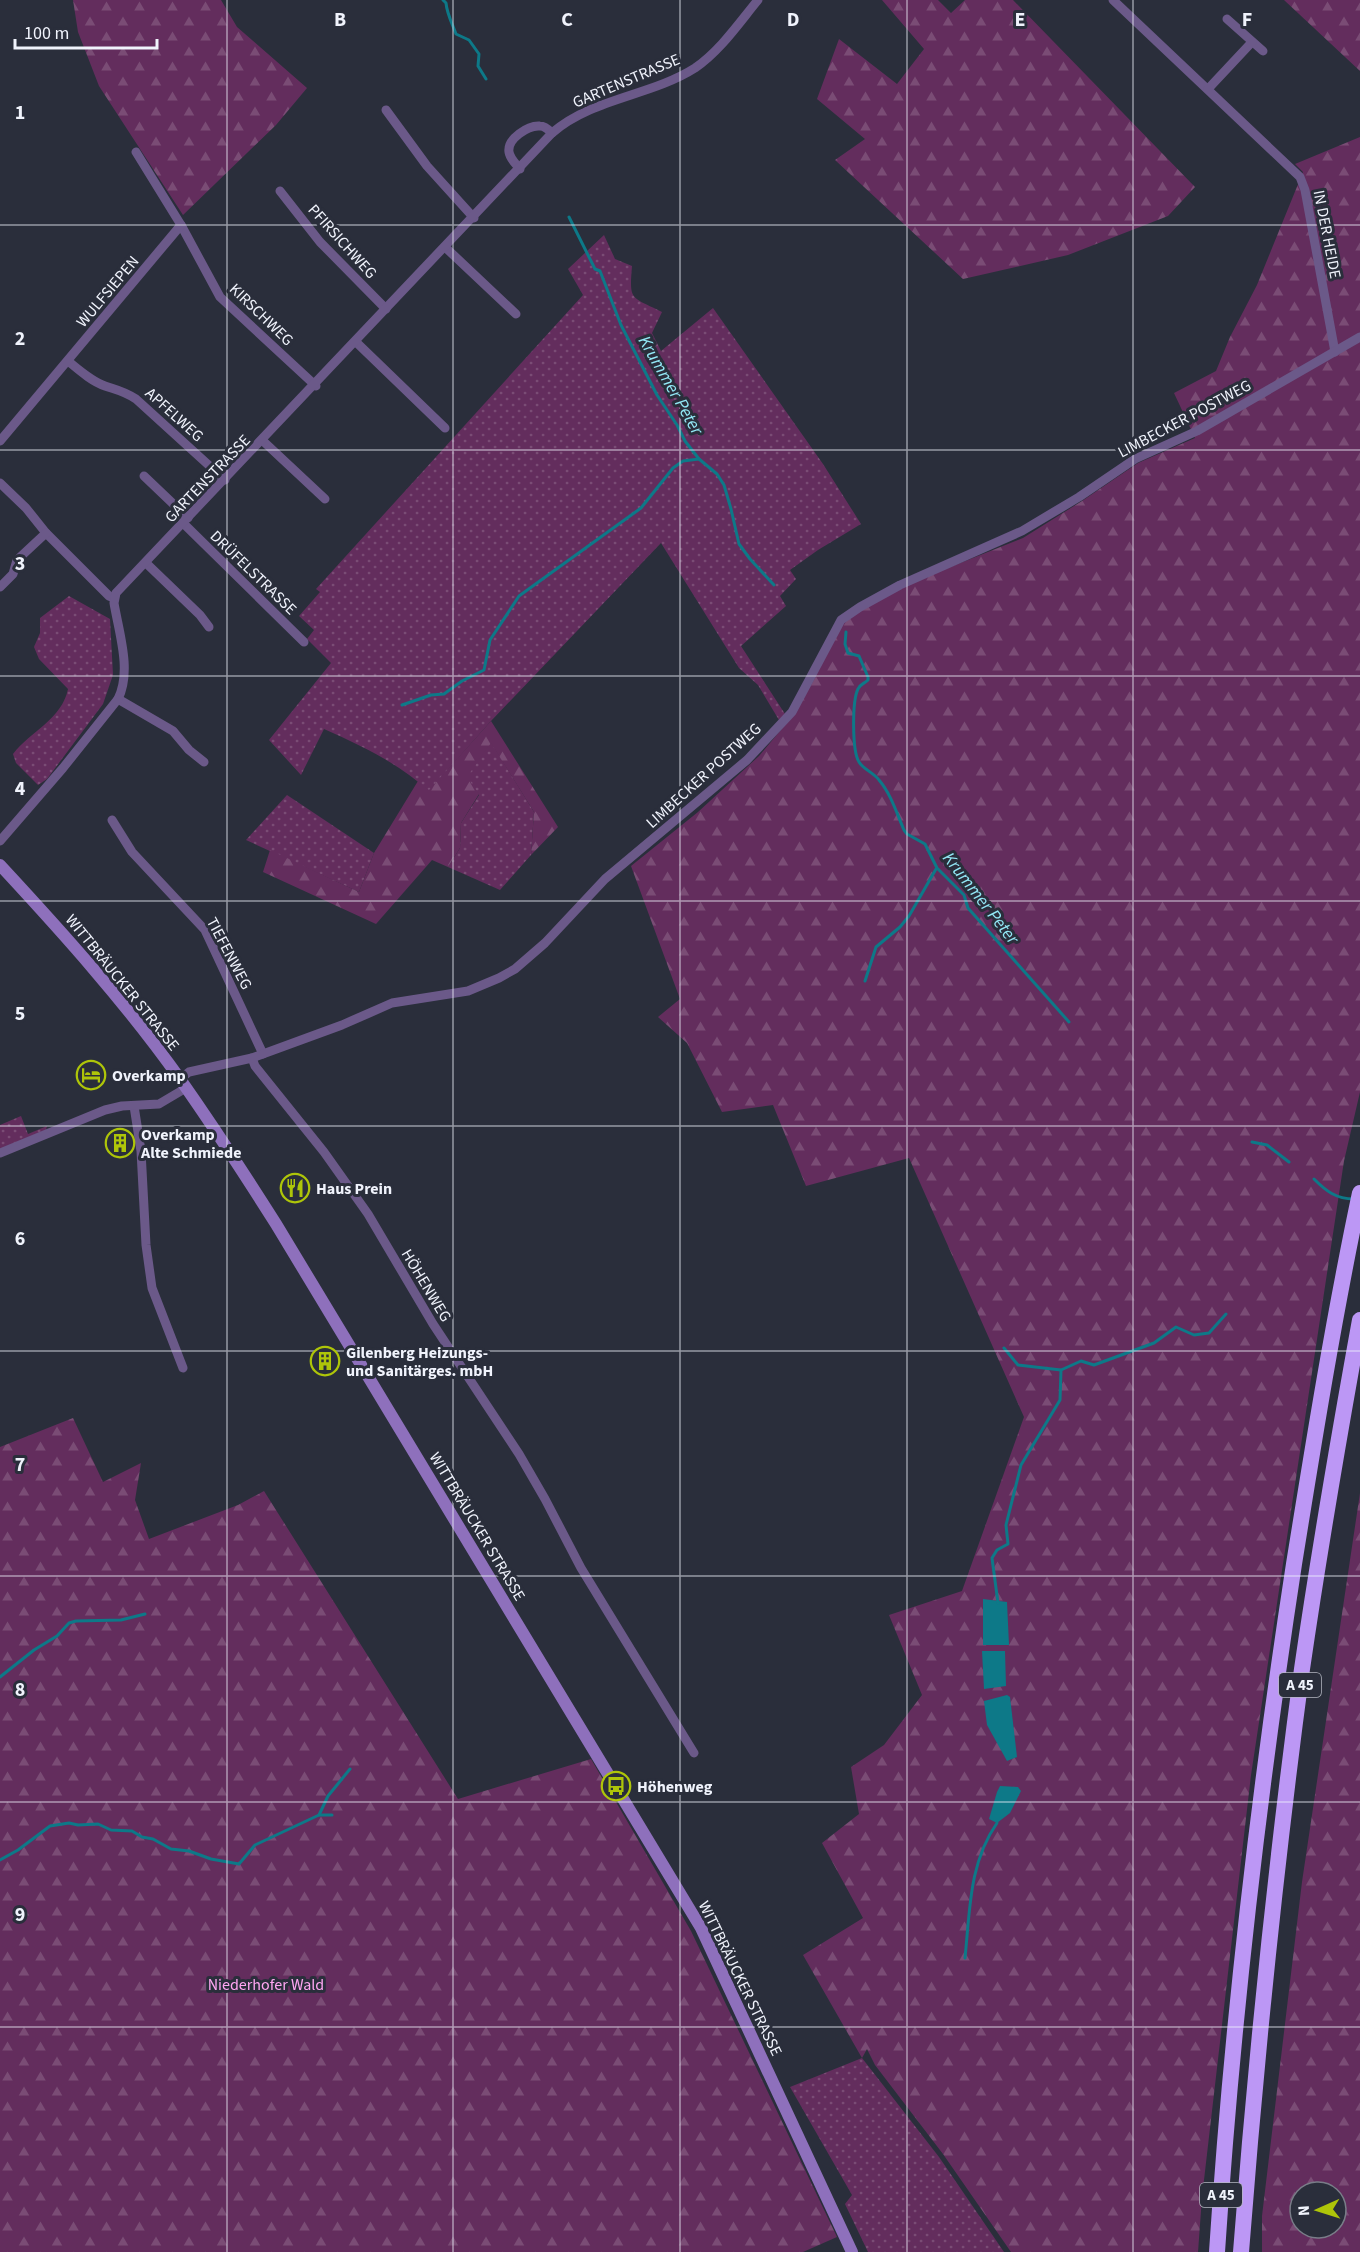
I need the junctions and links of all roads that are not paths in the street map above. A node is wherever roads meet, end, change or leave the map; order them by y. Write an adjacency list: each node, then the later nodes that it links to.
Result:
1 (758, 0): 8 (street, GARTENSTRASSE)
2 (1113, 0): 6 (street, IN DER HEIDE)
3 (1227, 19): 4 (street)
4 (1252, 42): 5 (street); 6 (street)
5 (1263, 51)
6 (1208, 89): 19 (street, IN DER HEIDE)
7 (386, 110): 12 (street)
8 (552, 134): 10 (street, GARTENSTRASSE); 10 (street)
9 (136, 152): 13 (street)
10 (520, 169): 12 (street, GARTENSTRASSE)
11 (280, 191): 15 (street, PFIRSICHWEG)
12 (474, 218): 14 (street, GARTENSTRASSE)
13 (181, 225): 20 (street, WULFSIEPEN); 21 (street, KIRSCHWEG)
14 (446, 248): 15 (street, GARTENSTRASSE); 16 (street)
15 (386, 309): 18 (street, GARTENSTRASSE)
16 (516, 314)
17 (1360, 337): 19 (street, LIMBECKER POSTWEG)
18 (356, 342): 21 (street, GARTENSTRASSE); 22 (street)
19 (1335, 352): 41 (street, LIMBECKER POSTWEG)
20 (68, 361): 23 (street, WULFSIEPEN); 26 (street, APFELWEG)
21 (315, 386): 24 (street, GARTENSTRASSE)
22 (445, 428)
23 (0, 441)
24 (263, 441): 26 (street, GARTENSTRASSE); 28 (street)
25 (144, 476): 29 (street, DRÜFELSTRASSE)
26 (225, 480): 29 (street, GARTENSTRASSE)
27 (0, 483): 30 (street)
28 (325, 499)
29 (186, 521): 31 (street, GARTENSTRASSE); 35 (street, DRÜFELSTRASSE)
30 (46, 533): 32 (street); 33 (street)
31 (146, 563): 33 (street, GARTENSTRASSE); 34 (street)
32 (0, 587)
33 (114, 598): 36 (street)
34 (209, 627)
35 (304, 642)
36 (118, 699): 37 (street); 39 (street)
37 (204, 762)
38 (112, 820): 41 (street, TIEFENWEG)
39 (0, 841)
40 (0, 865): 43 (main road, WITTBRÄUCKER STRASSE)
41 (263, 1054): 42 (street, LIMBECKER POSTWEG)
42 (252, 1058): 43 (street, LIMBECKER POSTWEG); 49 (street, HÖHENWEG)
43 (183, 1083): 44 (street, LIMBECKER POSTWEG); 50 (main road, WITTBRÄUCKER STRASSE)
44 (134, 1106): 45 (street, LIMBECKER POSTWEG); 48 (street)
45 (0, 1153)
46 (1360, 1193): 51 (highway, A 45)
47 (1360, 1320): 52 (highway, A 45)
48 (183, 1368)
49 (694, 1753)
50 (852, 2252)
51 (1217, 2252)
52 (1241, 2252)

